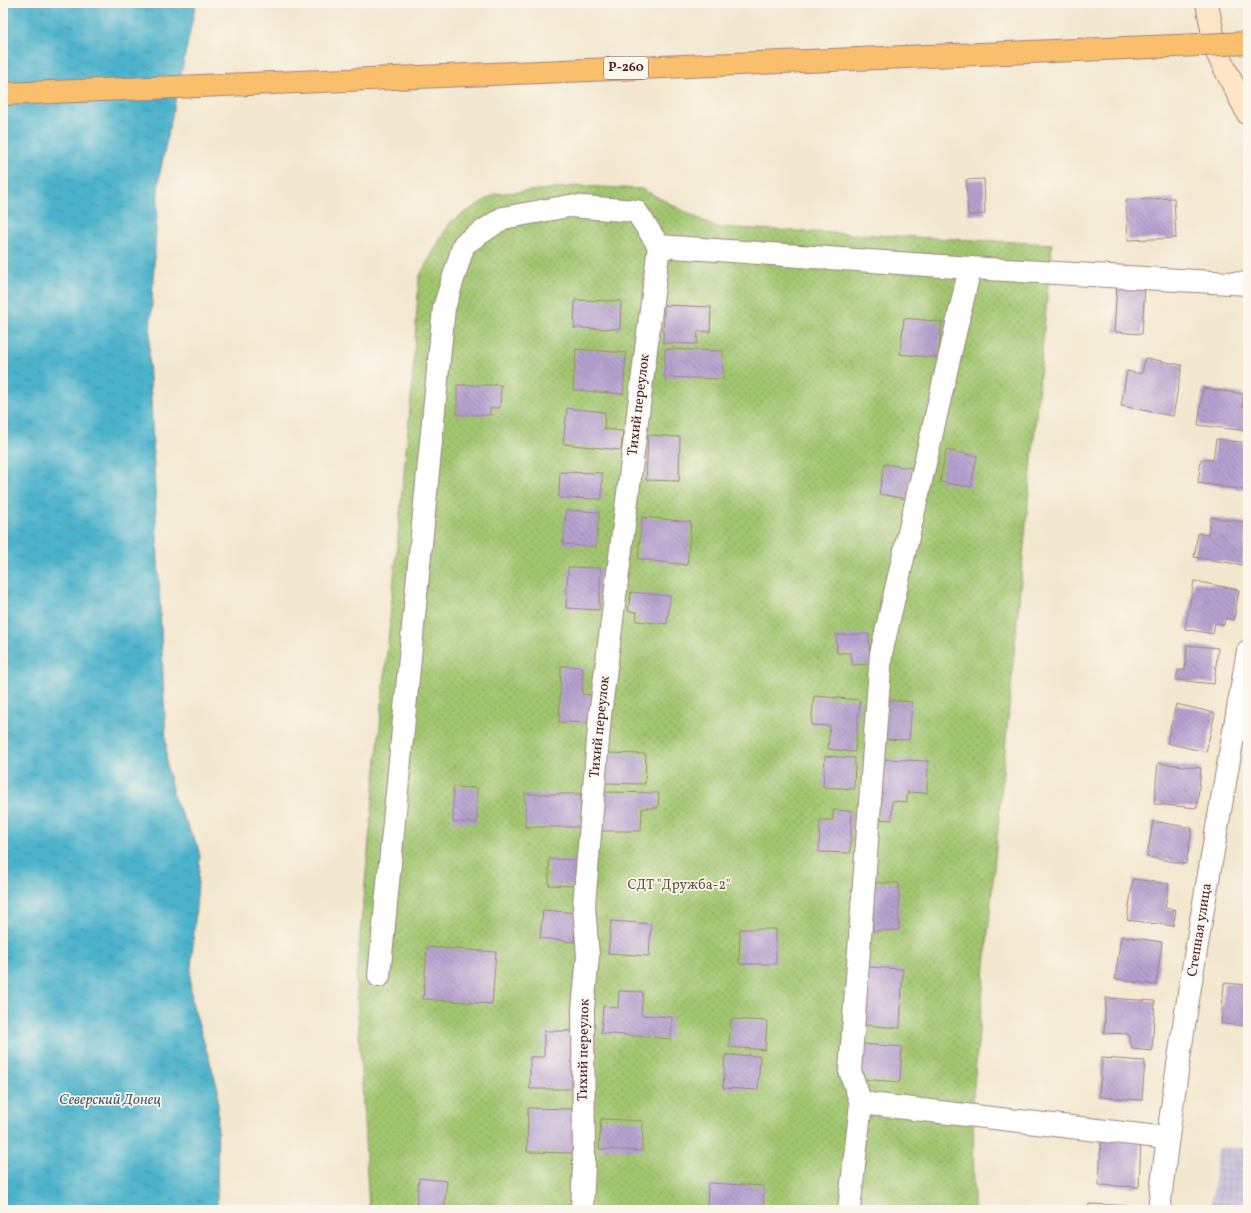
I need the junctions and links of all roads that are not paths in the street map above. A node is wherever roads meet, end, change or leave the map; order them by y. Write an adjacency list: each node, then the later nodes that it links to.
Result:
1 (1207, 3): 4 (street)
2 (1248, 43): 3 (highway, Р-260, bridge)
3 (3, 94)
4 (1248, 114)
5 (659, 246): 6 (street); 9 (street); 12 (street, Тихий переулок)
6 (970, 268): 7 (street); 10 (street)
7 (1248, 284)
8 (1248, 651): 11 (street, Степная улица)
9 (379, 976)
10 (861, 1103): 11 (street); 13 (street)
11 (1167, 1138): 14 (street, Степная улица)
12 (582, 1210)
13 (849, 1210)
14 (1159, 1210)

